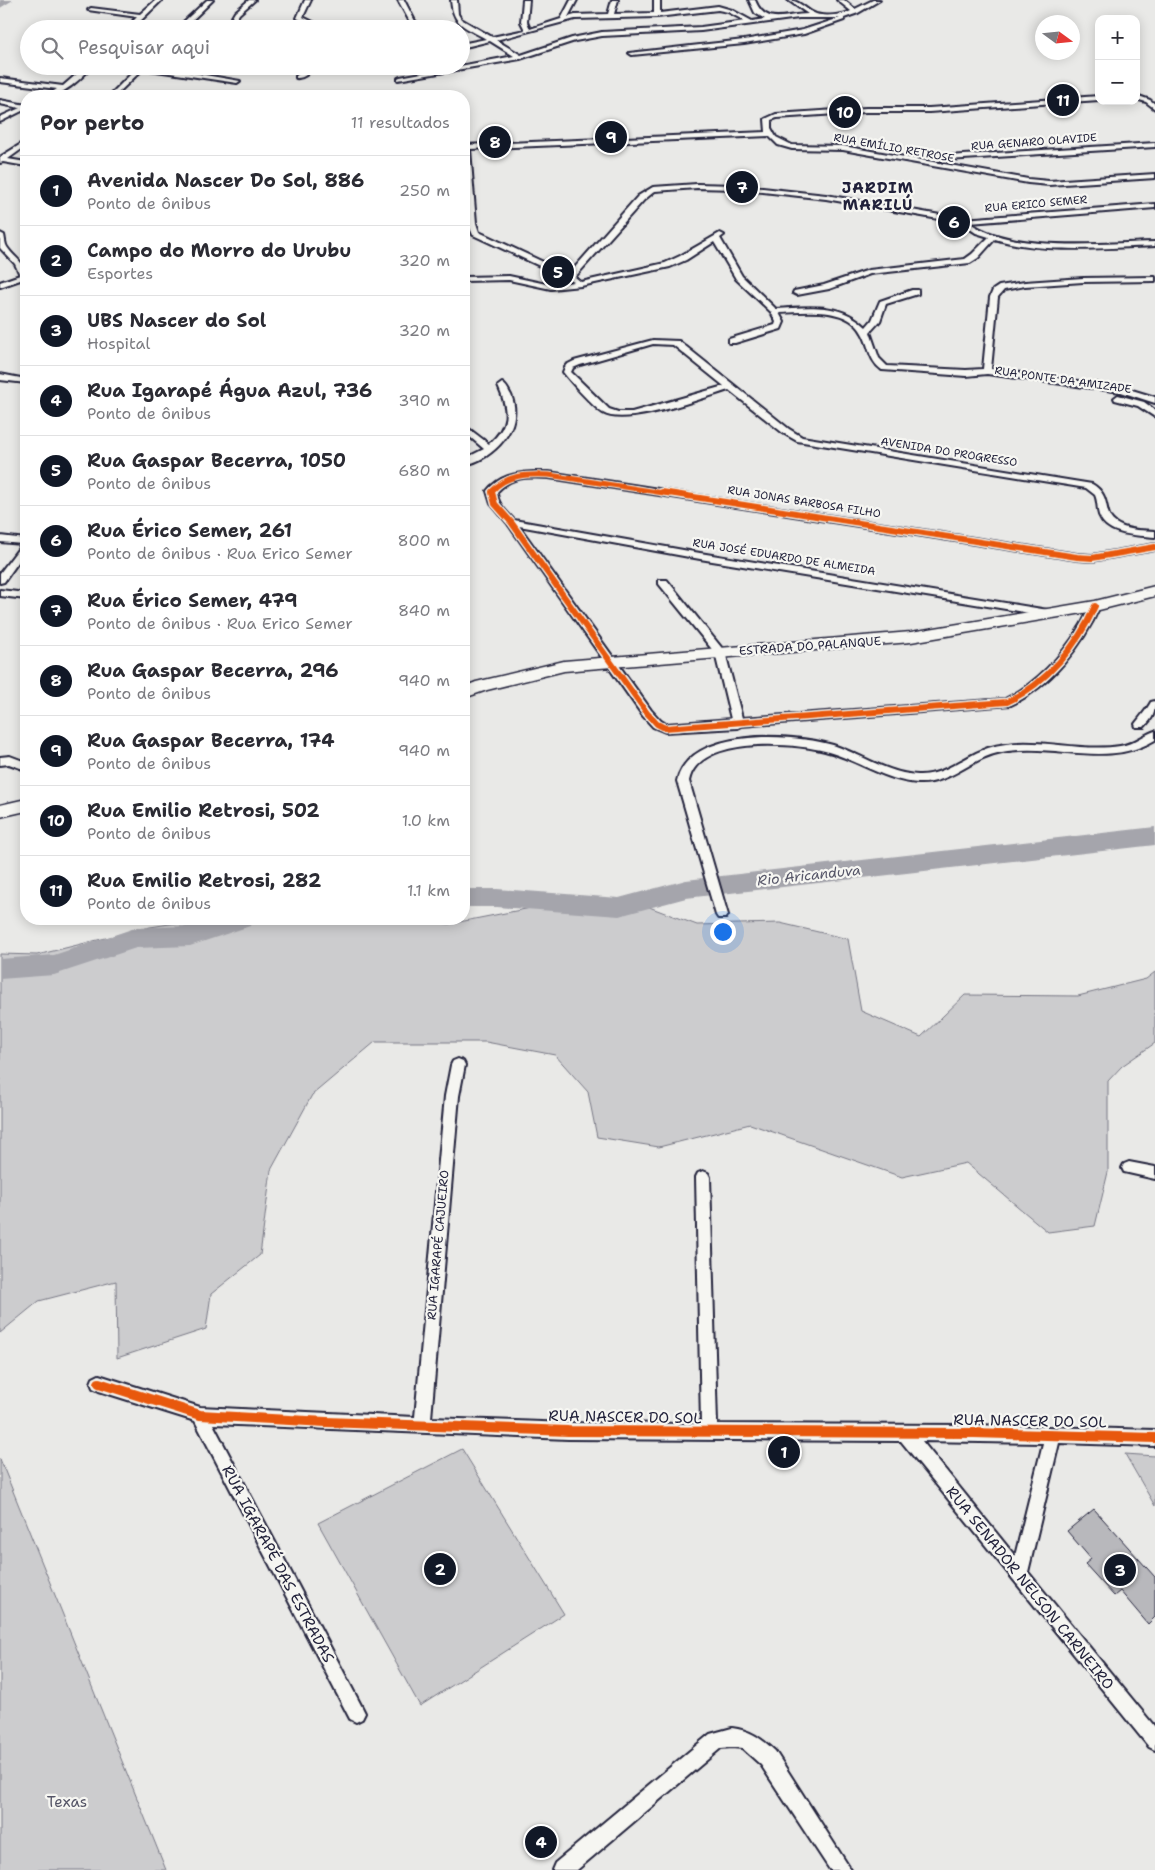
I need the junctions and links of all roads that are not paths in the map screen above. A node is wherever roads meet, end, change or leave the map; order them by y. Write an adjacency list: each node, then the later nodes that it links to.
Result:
1 (159, 0): 18 (street)
2 (210, 0): 25 (street)
3 (252, 0): 26 (street)
4 (308, 0): 27 (street)
5 (401, 0): 28 (street)
6 (454, 0): 29 (street)
7 (526, 0): 32 (street)
8 (574, 0): 22 (street)
9 (615, 0): 21 (street)
10 (657, 0): 17 (street)
11 (752, 0): 23 (street)
12 (791, 0): 19 (street)
13 (840, 0): 16 (street)
14 (877, 0): 16 (street)
15 (92, 10): 18 (street)
16 (856, 12): 20 (street)
17 (658, 15): 21 (street); 30 (street)
18 (142, 16): 24 (street)
19 (815, 16): 20 (street); 23 (street)
20 (846, 16): 35 (street)
21 (610, 17): 22 (street)
22 (564, 19): 32 (street)
23 (769, 19): 30 (street)
24 (138, 20)
25 (189, 20)
26 (233, 20)
27 (304, 20)
28 (412, 20)
29 (459, 20)
30 (750, 22): 36 (street)
31 (470, 26): 33 (street)
32 (528, 31): 33 (street)
33 (492, 39): 34 (street); 36 (street)
34 (470, 44)
35 (632, 53)
36 (520, 57): 37 (street)
37 (470, 65)
38 (79, 75): 47 (street)
39 (134, 75): 49 (street)
40 (196, 75): 46 (street)
41 (301, 75): 43 (street)
42 (410, 75): 44 (street)
43 (298, 77)
44 (400, 79)
45 (0, 80): 47 (street)
46 (237, 81)
47 (64, 88): 48 (street)
48 (60, 90)
49 (118, 90)
50 (1095, 98): 57 (street)
51 (1140, 98): 54 (street)
52 (0, 102): 53 (street)
53 (20, 106)
54 (1155, 107)
55 (20, 110): 56 (street)
56 (0, 120)
57 (770, 134): 59 (street); 62 (street, RUA EMÍLIO RETROSE)
58 (1155, 145): 62 (street, RUA GENARO OLAVIDE)
59 (470, 147)
60 (20, 148): 61 (street)
61 (1, 160): 63 (street)
62 (913, 160): 64 (street, RUA EMÍLIO RETROSE)
63 (20, 163)
64 (1155, 176)
65 (470, 201): 73 (street)
66 (1155, 206): 67 (street, RUA ERICO SEMER)
67 (963, 221): 69 (street); 73 (street, RUA ERICO SEMER)
68 (0, 235): 71 (street)
69 (993, 237): 70 (street); 79 (street)
70 (1155, 244)
71 (20, 267)
72 (20, 278): 77 (street)
73 (571, 278): 76 (street)
74 (470, 279): 76 (street)
75 (1155, 279): 83 (street)
76 (581, 284): 80 (street)
77 (0, 285)
78 (915, 292): 81 (street)
79 (797, 293)
80 (774, 311): 81 (street); 82 (street)
81 (866, 332): 84 (street, RUA PONTE DA AMIZADE)
82 (732, 341)
83 (987, 371): 84 (street, RUA PONTE DA AMIZADE); 89 (street, RUA PONTE DA AMIZADE)
84 (966, 373): 90 (street, RUA PONTE DA AMIZADE)
85 (0, 377): 86 (street)
86 (20, 380)
87 (502, 386): 92 (street)
88 (730, 387): 88 (street, AVENIDA DO PROGRESSO); 95 (street, AVENIDA DO PROGRESSO)
89 (1155, 400)
90 (1155, 414)
91 (470, 433): 92 (street)
92 (490, 450): 93 (street)
93 (470, 461)
94 (511, 522): 98 (street, RUA JONAS BARBOSA FILHO); 106 (street, RUA JOSÉ EDUARDO DE ALMEIDA); 108 (street)
95 (1155, 534)
96 (0, 539): 97 (street)
97 (20, 542)
98 (1155, 547)
99 (20, 552): 100 (street)
100 (0, 580)
101 (663, 582): 107 (street)
102 (1155, 591): 105 (street, ESTRADA DO PALANQUE)
103 (0, 593): 104 (street)
104 (20, 595)
105 (1095, 606): 106 (street, ESTRADA DO PALANQUE); 111 (street)
106 (1054, 614): 107 (street, ESTRADA DO PALANQUE)
107 (720, 652): 108 (street, ESTRADA DO PALANQUE); 111 (street)
108 (609, 661): 109 (street, ESTRADA DO PALANQUE); 111 (street)
109 (470, 691)
110 (1155, 705): 112 (street)
111 (738, 724)
112 (1140, 724)
113 (1155, 735): 118 (street)
114 (0, 761): 115 (street)
115 (20, 764)
116 (20, 806): 117 (street)
117 (0, 811)
118 (722, 916)
119 (458, 1065): 125 (street, RUA IGARAPÉ CAJUEIRO)
120 (1129, 1168): 121 (street)
121 (1155, 1173)
122 (703, 1177): 126 (street)
123 (99, 1382): 124 (street, RUA NASCER DO SOL)
124 (200, 1415): 125 (street, RUA NASCER DO SOL); 131 (street, RUA IGARAPÉ DAS ESTRADAS)
125 (422, 1426): 126 (street, RUA NASCER DO SOL)
126 (709, 1432): 127 (street, RUA NASCER DO SOL)
127 (906, 1434): 128 (street, RUA NASCER DO SOL); 130 (street, RUA SENADOR NELSON CARNEIRO)
128 (1053, 1435): 129 (street, RUA NASCER DO SOL); 130 (street)
129 (1155, 1438)
130 (1019, 1575): 132 (street, RUA SENADOR NELSON CARNEIRO)
131 (356, 1713)
132 (1155, 1741)
133 (562, 1870): 134 (street)
134 (841, 1870)

